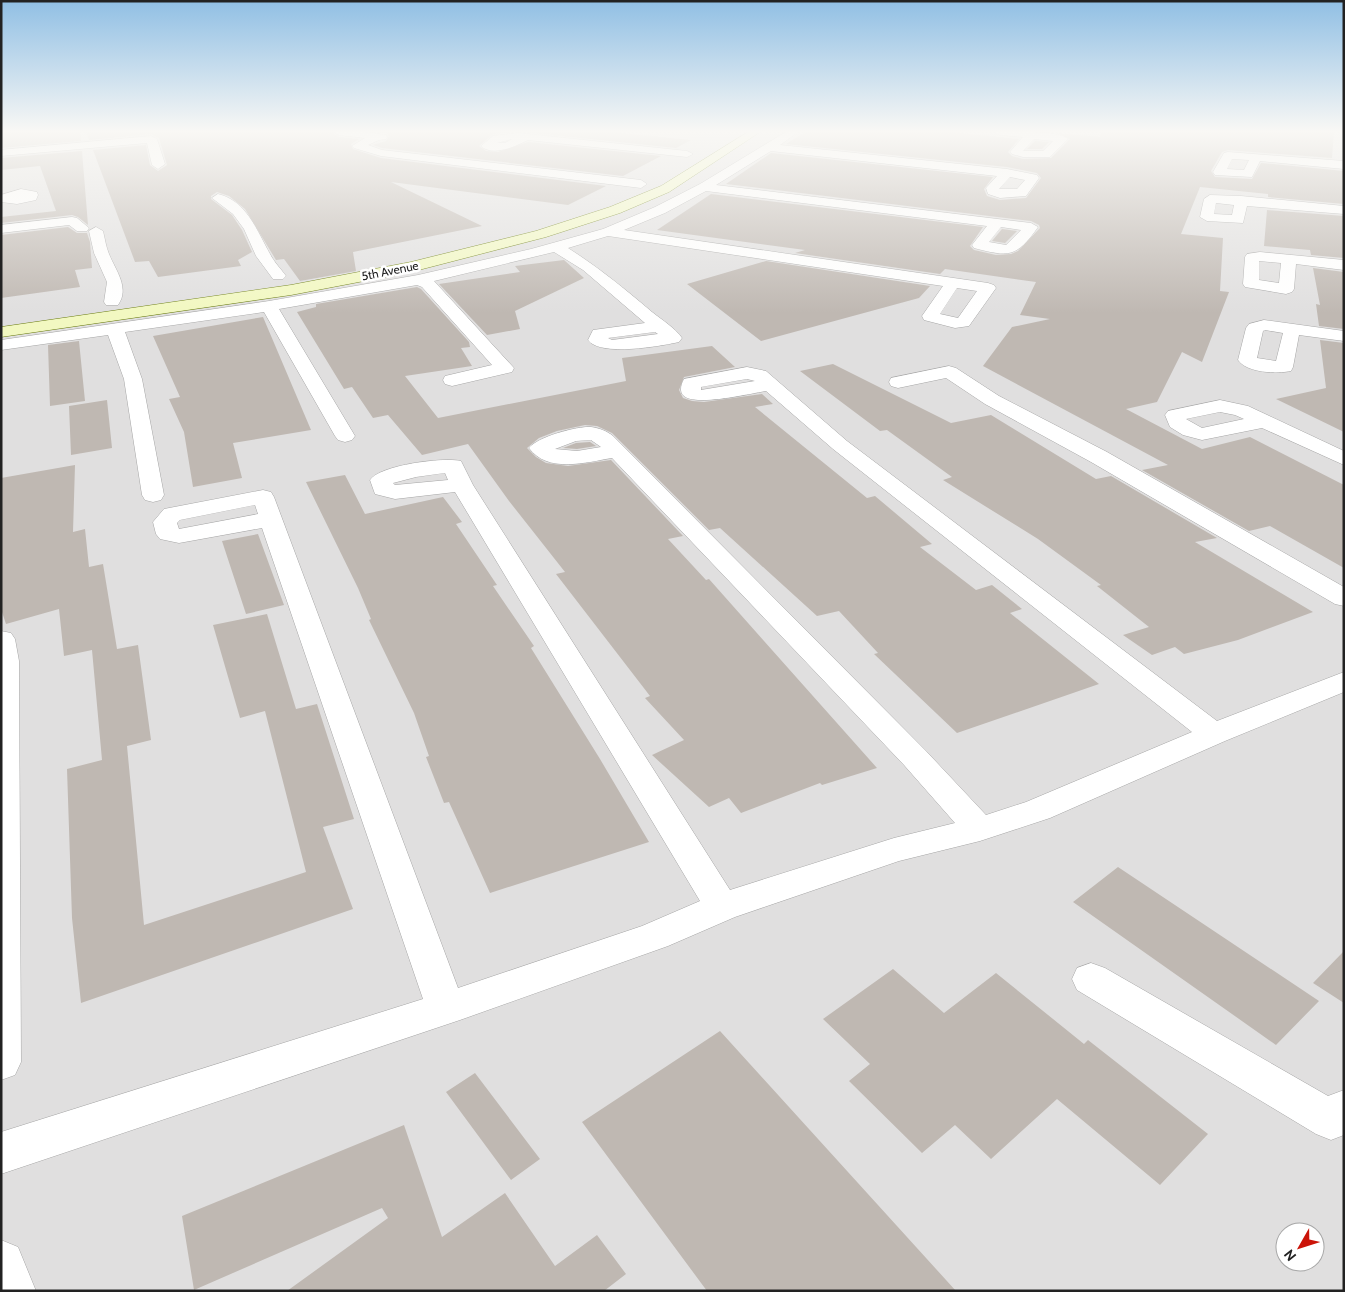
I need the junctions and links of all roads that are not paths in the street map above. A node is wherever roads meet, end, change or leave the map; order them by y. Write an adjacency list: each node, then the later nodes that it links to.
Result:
1 (620, 192): 14 (street)
2 (656, 192): 27 (street, 5th Avenue)
3 (694, 192): 10 (street)
4 (747, 192): 8 (street)
5 (210, 196): 16 (street)
6 (1241, 200): 7 (street)
7 (1344, 210)
8 (997, 223)
9 (1, 229): 21 (street)
10 (608, 232): 11 (street); 19 (street)
11 (554, 246): 18 (street); 24 (street)
12 (1289, 259): 13 (street)
13 (1344, 265)
14 (315, 271)
15 (297, 274): 16 (street)
16 (278, 276): 17 (street)
17 (259, 279)
18 (418, 280): 22 (street); 30 (street)
19 (953, 283)
20 (161, 294): 21 (street)
21 (112, 302): 23 (street)
22 (269, 306): 25 (street); 34 (street)
23 (1, 318)
24 (658, 326)
25 (115, 329): 29 (street); 38 (street)
26 (1292, 329): 28 (street)
27 (1, 332)
28 (1344, 336)
29 (1, 345)
30 (452, 380)
31 (898, 382): 40 (street)
32 (770, 385): 43 (street)
33 (1264, 421): 36 (street)
34 (344, 436)
35 (616, 451): 44 (street)
36 (1344, 459)
37 (462, 485): 45 (street)
38 (153, 495)
39 (271, 519): 47 (street)
40 (1344, 598)
41 (1, 639): 48 (street)
42 (1344, 681): 43 (street)
43 (1214, 734): 44 (street)
44 (980, 829): 45 (street)
45 (722, 907): 47 (street)
46 (1091, 979): 49 (street)
47 (446, 1008): 50 (street)
48 (1, 1062)
49 (1344, 1109)
50 (1, 1153)
51 (1, 1264): 52 (street)
52 (12, 1291)

